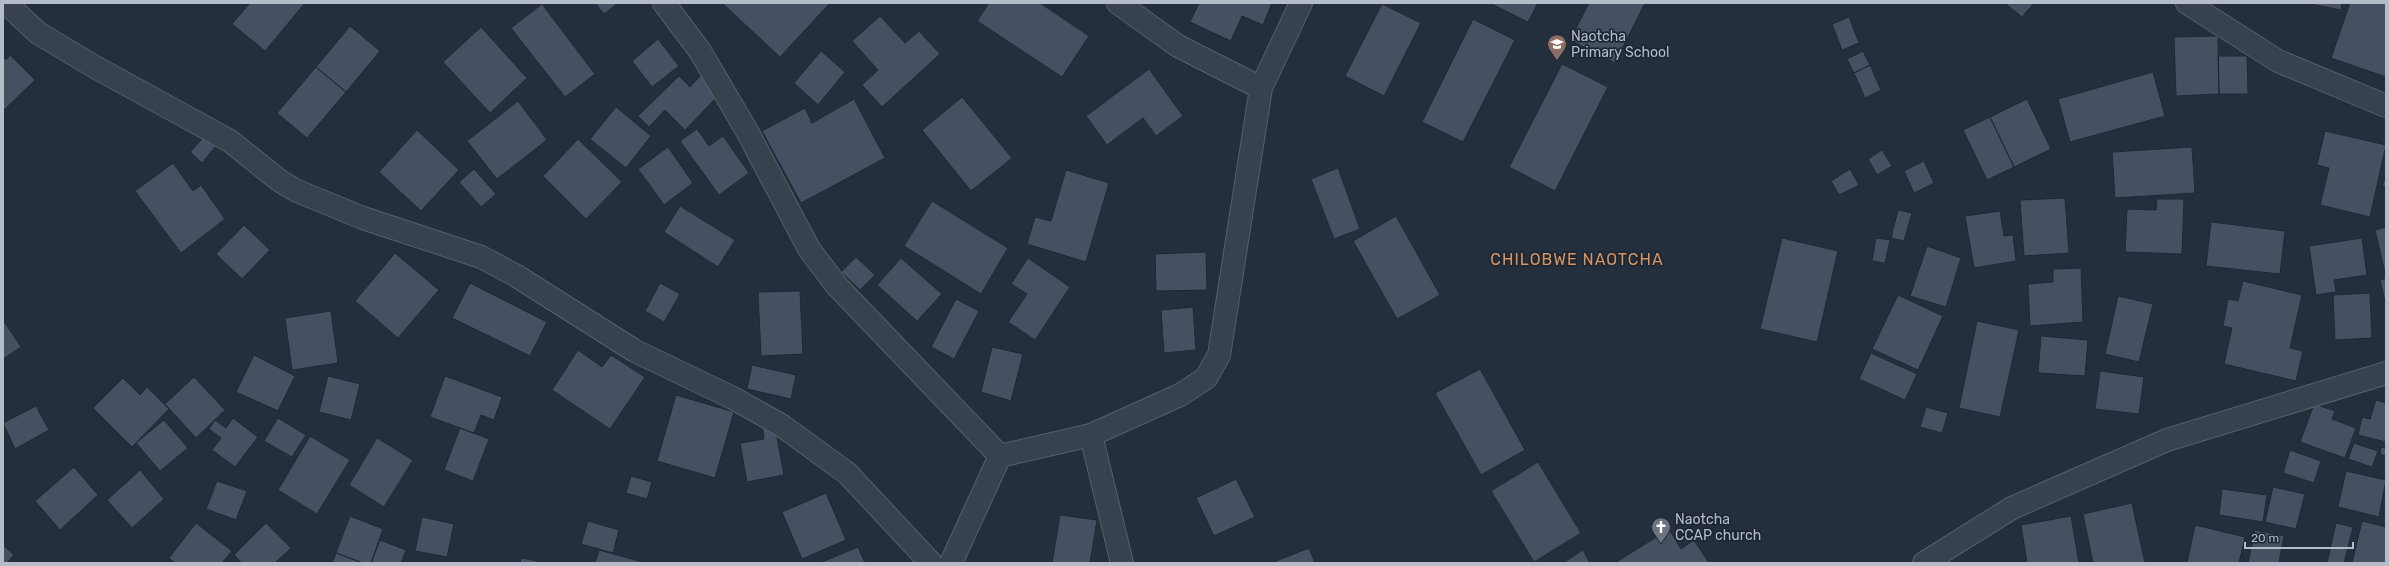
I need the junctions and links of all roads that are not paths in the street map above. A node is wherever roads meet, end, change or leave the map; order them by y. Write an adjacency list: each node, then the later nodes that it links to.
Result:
1 (6, 3): 11 (street)
2 (664, 3): 10 (street)
3 (1118, 3): 6 (street)
4 (1301, 3): 6 (street)
5 (2188, 3): 7 (street)
6 (1261, 88): 9 (street)
7 (2386, 106)
8 (2386, 373): 14 (street)
9 (1091, 434): 10 (street); 13 (street)
10 (1000, 456): 12 (street)
11 (931, 563)
12 (951, 563)
13 (1122, 563)
14 (1924, 563)

